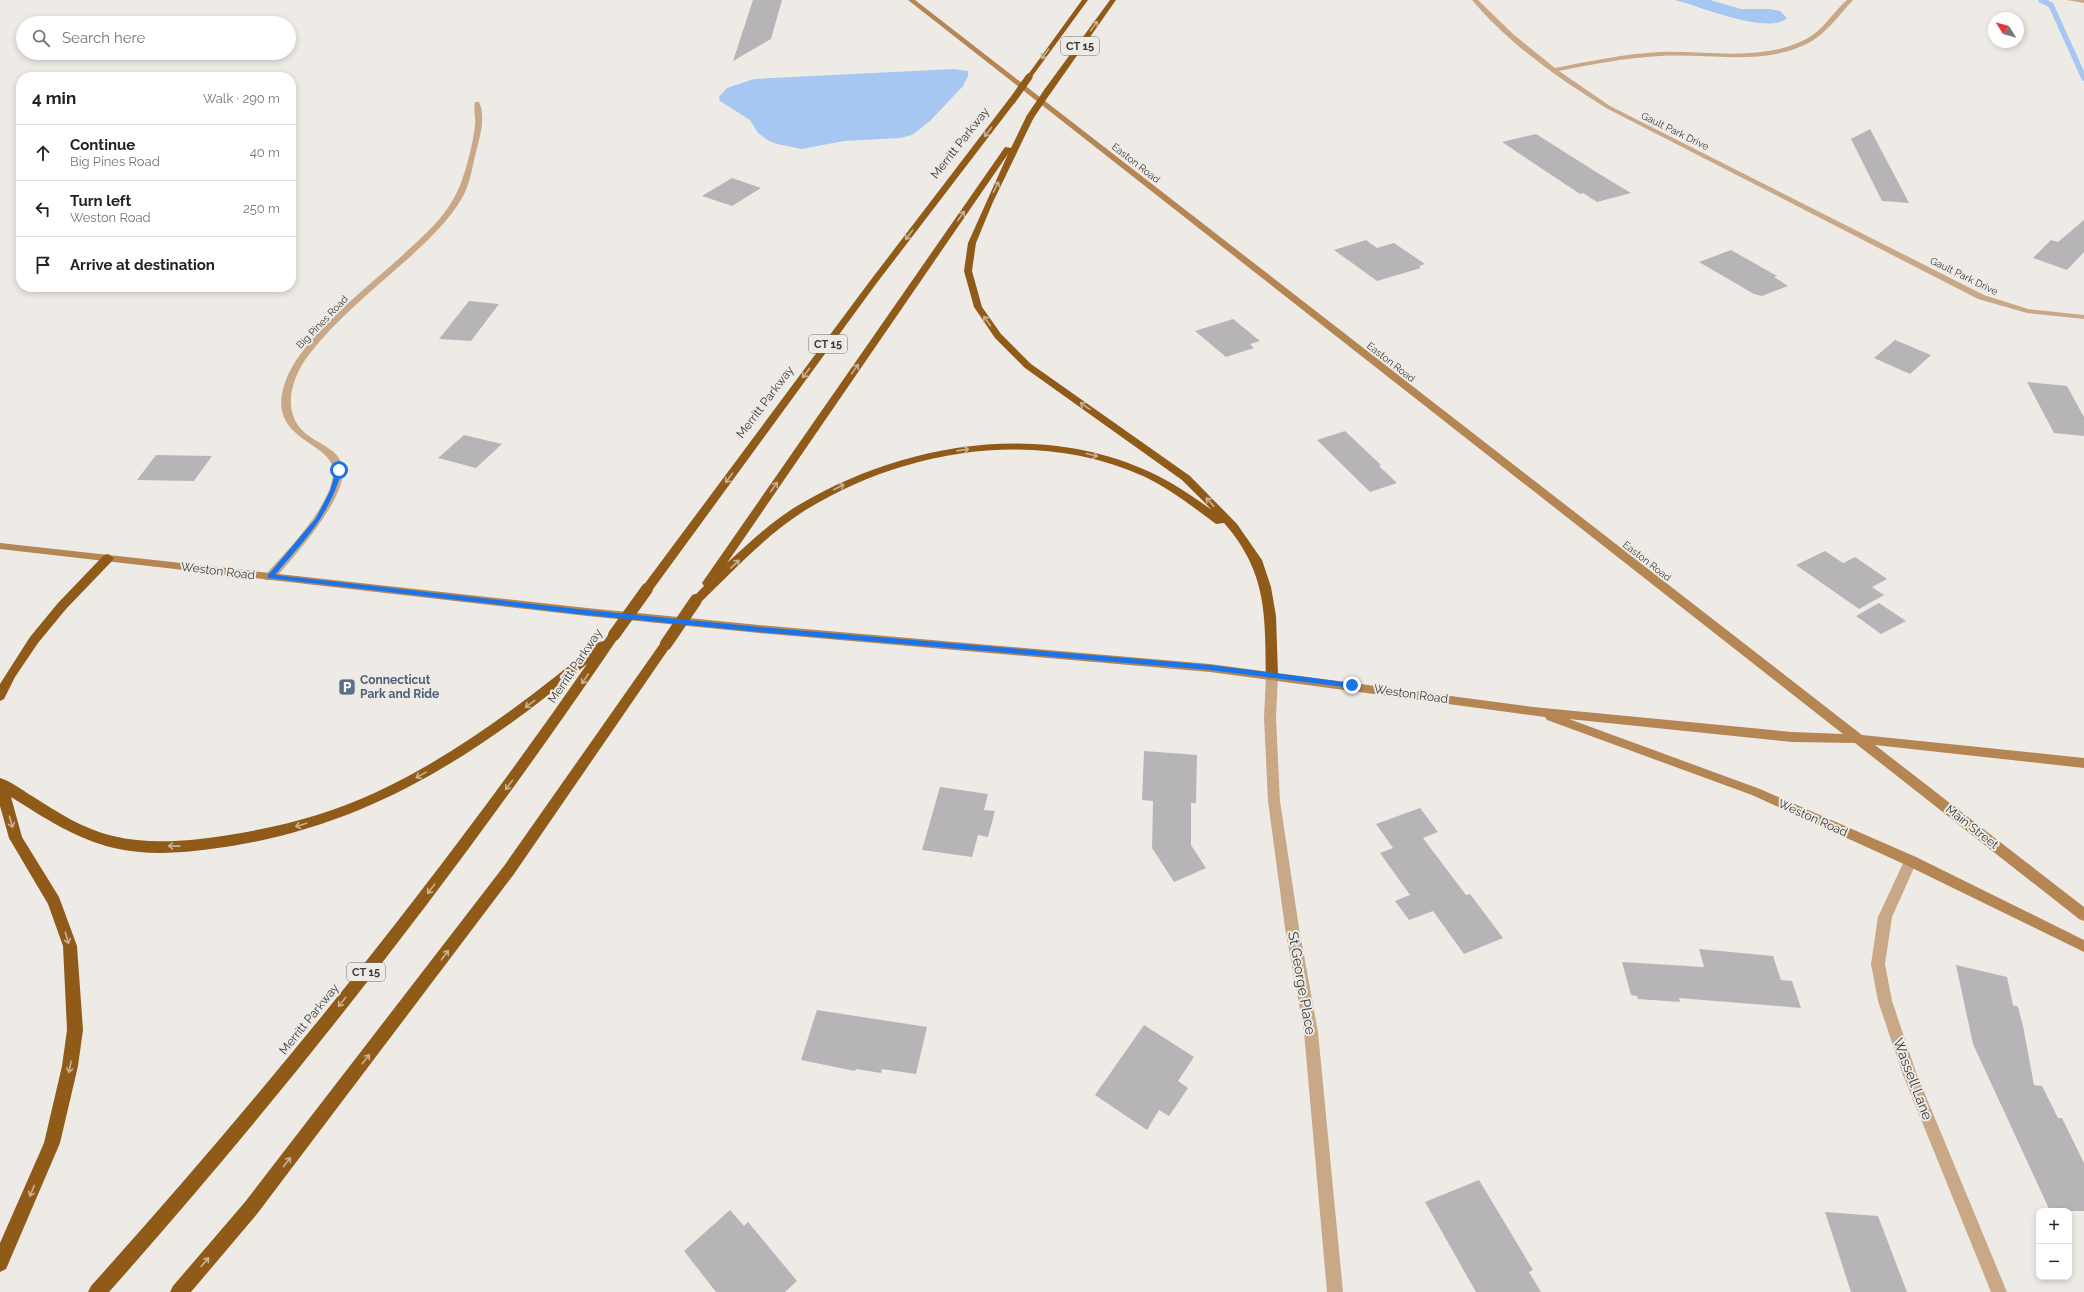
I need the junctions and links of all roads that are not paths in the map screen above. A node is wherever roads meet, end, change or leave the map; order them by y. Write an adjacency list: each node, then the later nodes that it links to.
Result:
1 (911, 0): 22 (main road, Easton Road)
2 (1085, 0): 18 (highway, Merritt Parkway / CT 15, one-way to 18, bridge)
3 (1113, 0): 11 (highway, CT 15, one-way to 3, bridge)
4 (1475, 0): 9 (street, Gault Park Drive)
5 (1850, 0): 9 (street)
6 (2070, 0): 7 (street)
7 (2074, 0): 8 (street)
8 (2084, 1)
9 (1553, 70): 12 (street, Gault Park Drive)
10 (477, 103): 16 (street, Big Pines Road)
11 (1030, 117): 13 (highway, one-way to 11); 17 (highway, CT 15, one-way to 11)
12 (2084, 317)
13 (1235, 531): 17 (highway, one-way to 13); 19 (highway)
14 (0, 546): 15 (main road, Weston Road)
15 (108, 558): 16 (main road, Weston Road); 20 (highway)
16 (270, 577): 19 (main road, Weston Road)
17 (696, 600): 30 (highway, CT 15, one-way to 17, bridge)
18 (614, 635): 24 (highway, one-way to 24); 29 (highway, Merritt Parkway / CT 15, one-way to 29)
19 (1272, 675): 21 (main road, Weston Road); 31 (street, St George Place)
20 (0, 696)
21 (1533, 711): 22 (main road, Weston Road); 25 (main road, Weston Road)
22 (1860, 740): 23 (main road, Weston Road); 26 (main road, Main Street)
23 (2084, 763)
24 (0, 784): 28 (highway, one-way to 28)
25 (1911, 862): 27 (main road, Weston Road); 32 (street, Wassell Lane)
26 (2084, 915)
27 (2084, 946)
28 (0, 1263)
29 (97, 1292)
30 (180, 1292)
31 (1335, 1292)
32 (1999, 1292)

